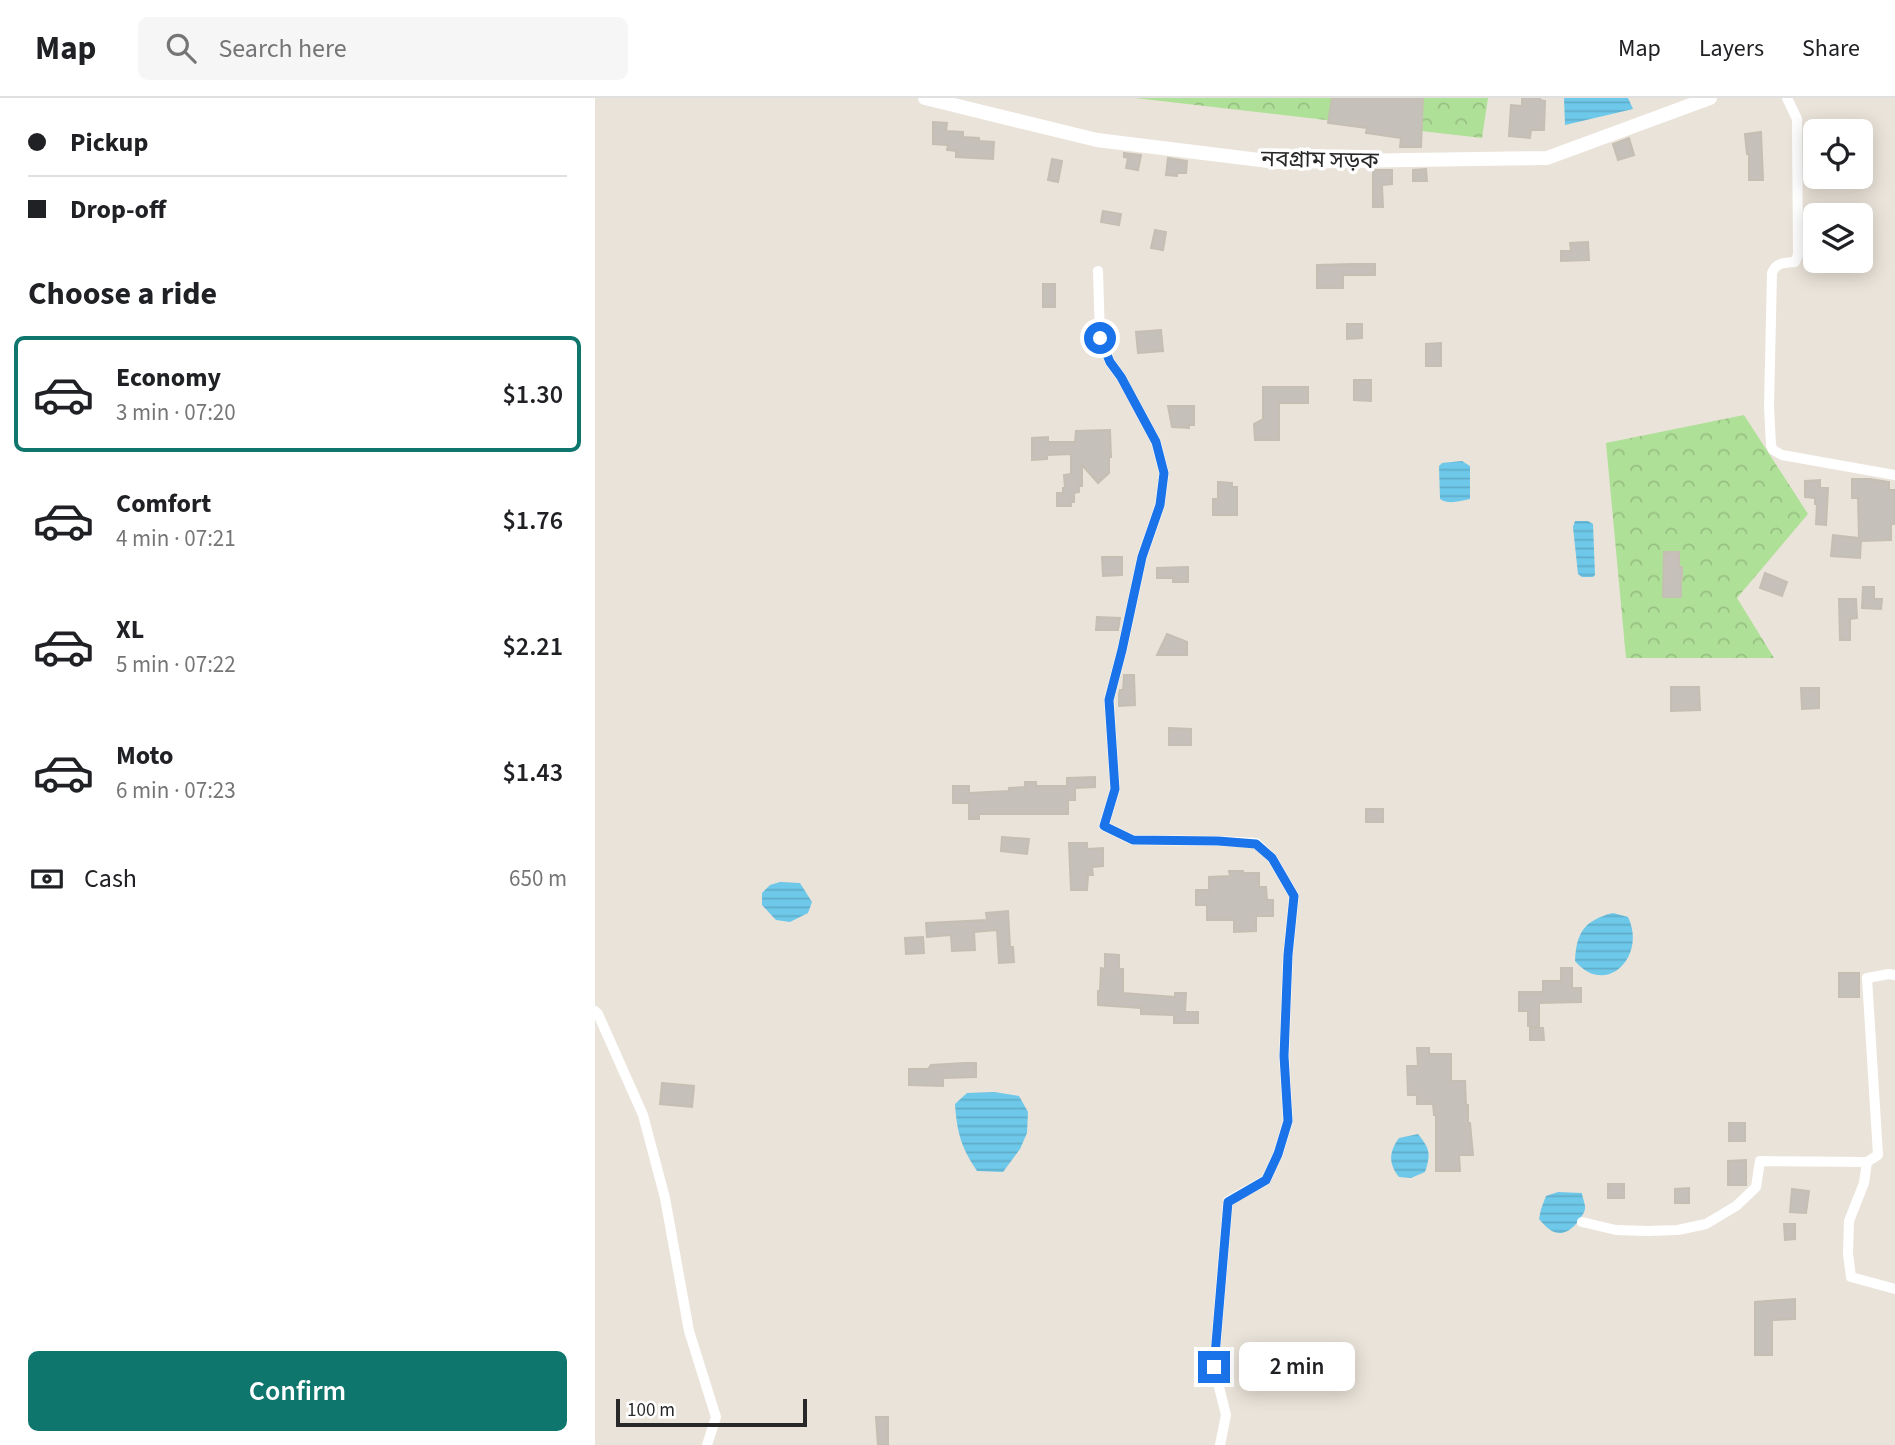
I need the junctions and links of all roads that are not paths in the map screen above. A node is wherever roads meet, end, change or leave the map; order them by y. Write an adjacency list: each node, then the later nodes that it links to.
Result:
1 (925, 98): 2 (main road, নবগ্রাম সড়ক)
2 (1710, 98)
3 (1787, 98): 5 (street)
4 (1098, 271): 12 (street)
5 (1895, 475)
6 (1895, 975): 8 (street)
7 (595, 1011): 11 (street)
8 (1867, 1161): 9 (street); 10 (street)
9 (1582, 1222)
10 (1895, 1289)
11 (706, 1445)
12 (1220, 1445)

